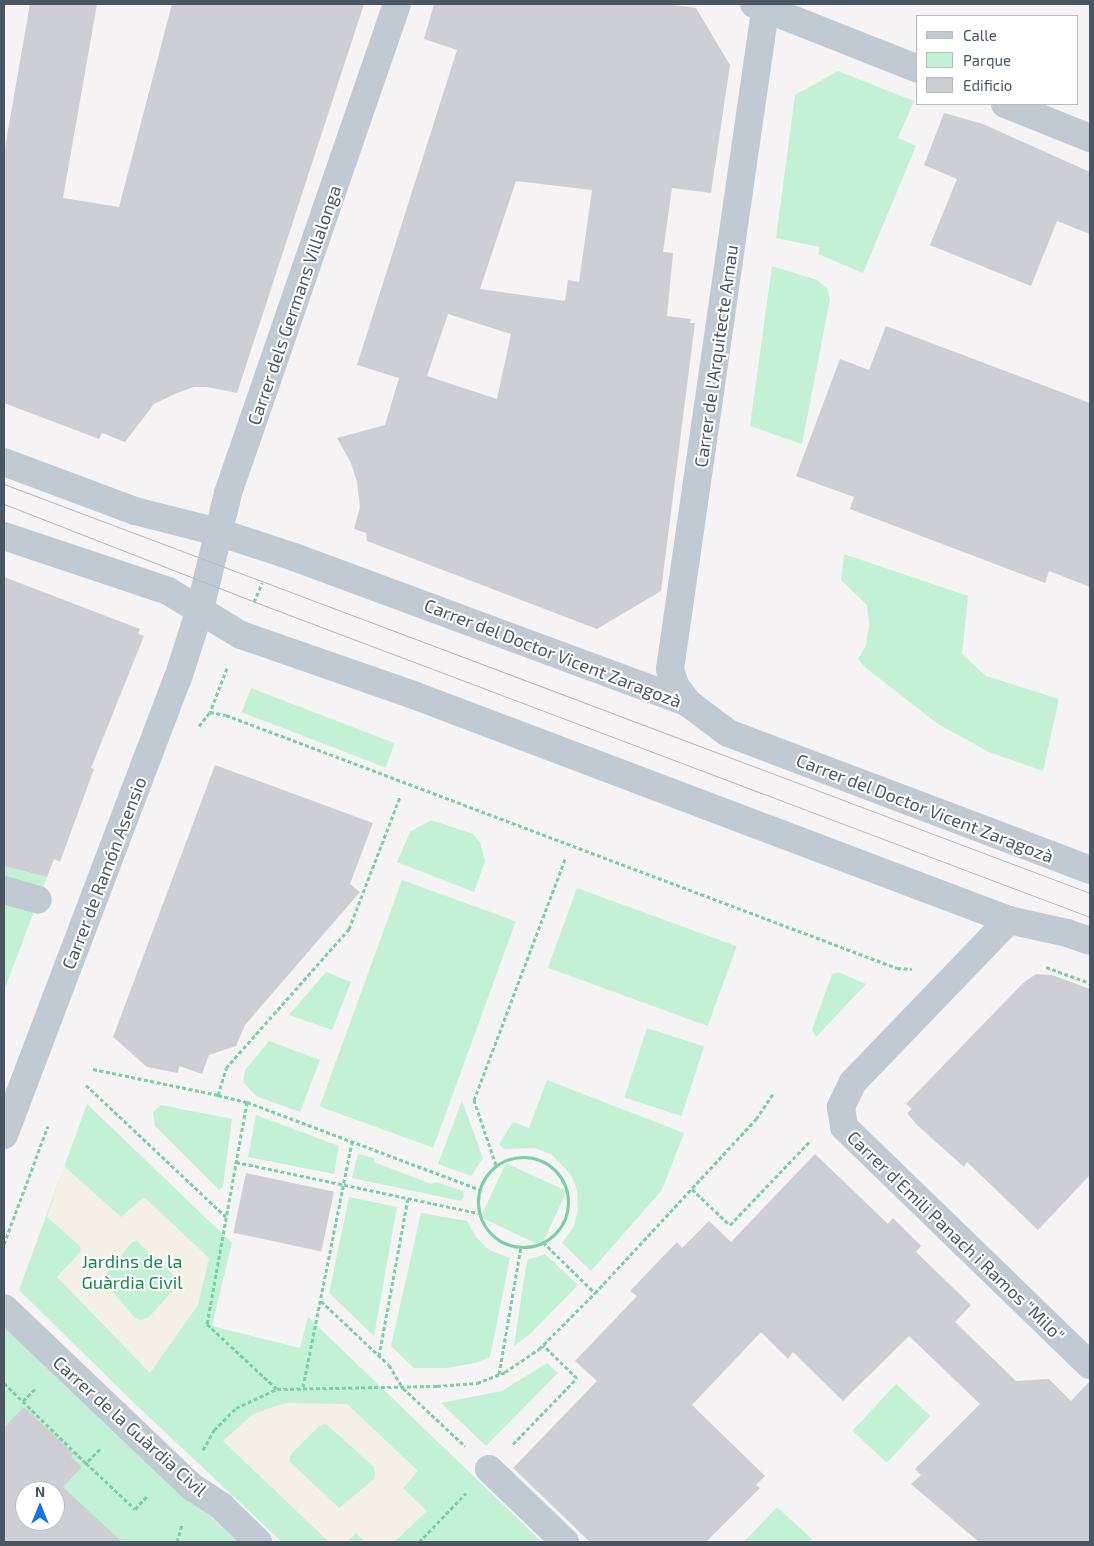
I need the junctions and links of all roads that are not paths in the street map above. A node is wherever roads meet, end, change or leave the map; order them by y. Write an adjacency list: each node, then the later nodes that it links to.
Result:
1 (397, 4): 7 (street, Carrer dels Germans Villalonga)
2 (762, 5): 3 (street); 10 (street, Carrer de l'Arquitecte Arnau)
3 (916, 68)
4 (1008, 105): 5 (street)
5 (1090, 138)
6 (4, 462): 7 (street, Carrer del Doctor Vicent Zaragozà)
7 (218, 532): 9 (street, Carrer dels Germans Villalonga); 10 (street, Carrer del Doctor Vicent Zaragozà)
8 (4, 536): 9 (street)
9 (200, 609): 14 (street); 16 (street, Carrer de Ramón Asensio)
10 (688, 704): 11 (street, Carrer del Doctor Vicent Zaragozà)
11 (1090, 870)
12 (4, 890): 13 (street)
13 (38, 900)
14 (1009, 920): 15 (street); 18 (street, Carrer d'Emili Panach i Ramos "Milo")
15 (1090, 942)
16 (4, 1135)
17 (4, 1308): 20 (street, Carrer de la Guàrdia Civil)
18 (1090, 1365)
19 (489, 1469): 21 (street)
20 (258, 1542)
21 (565, 1542)

